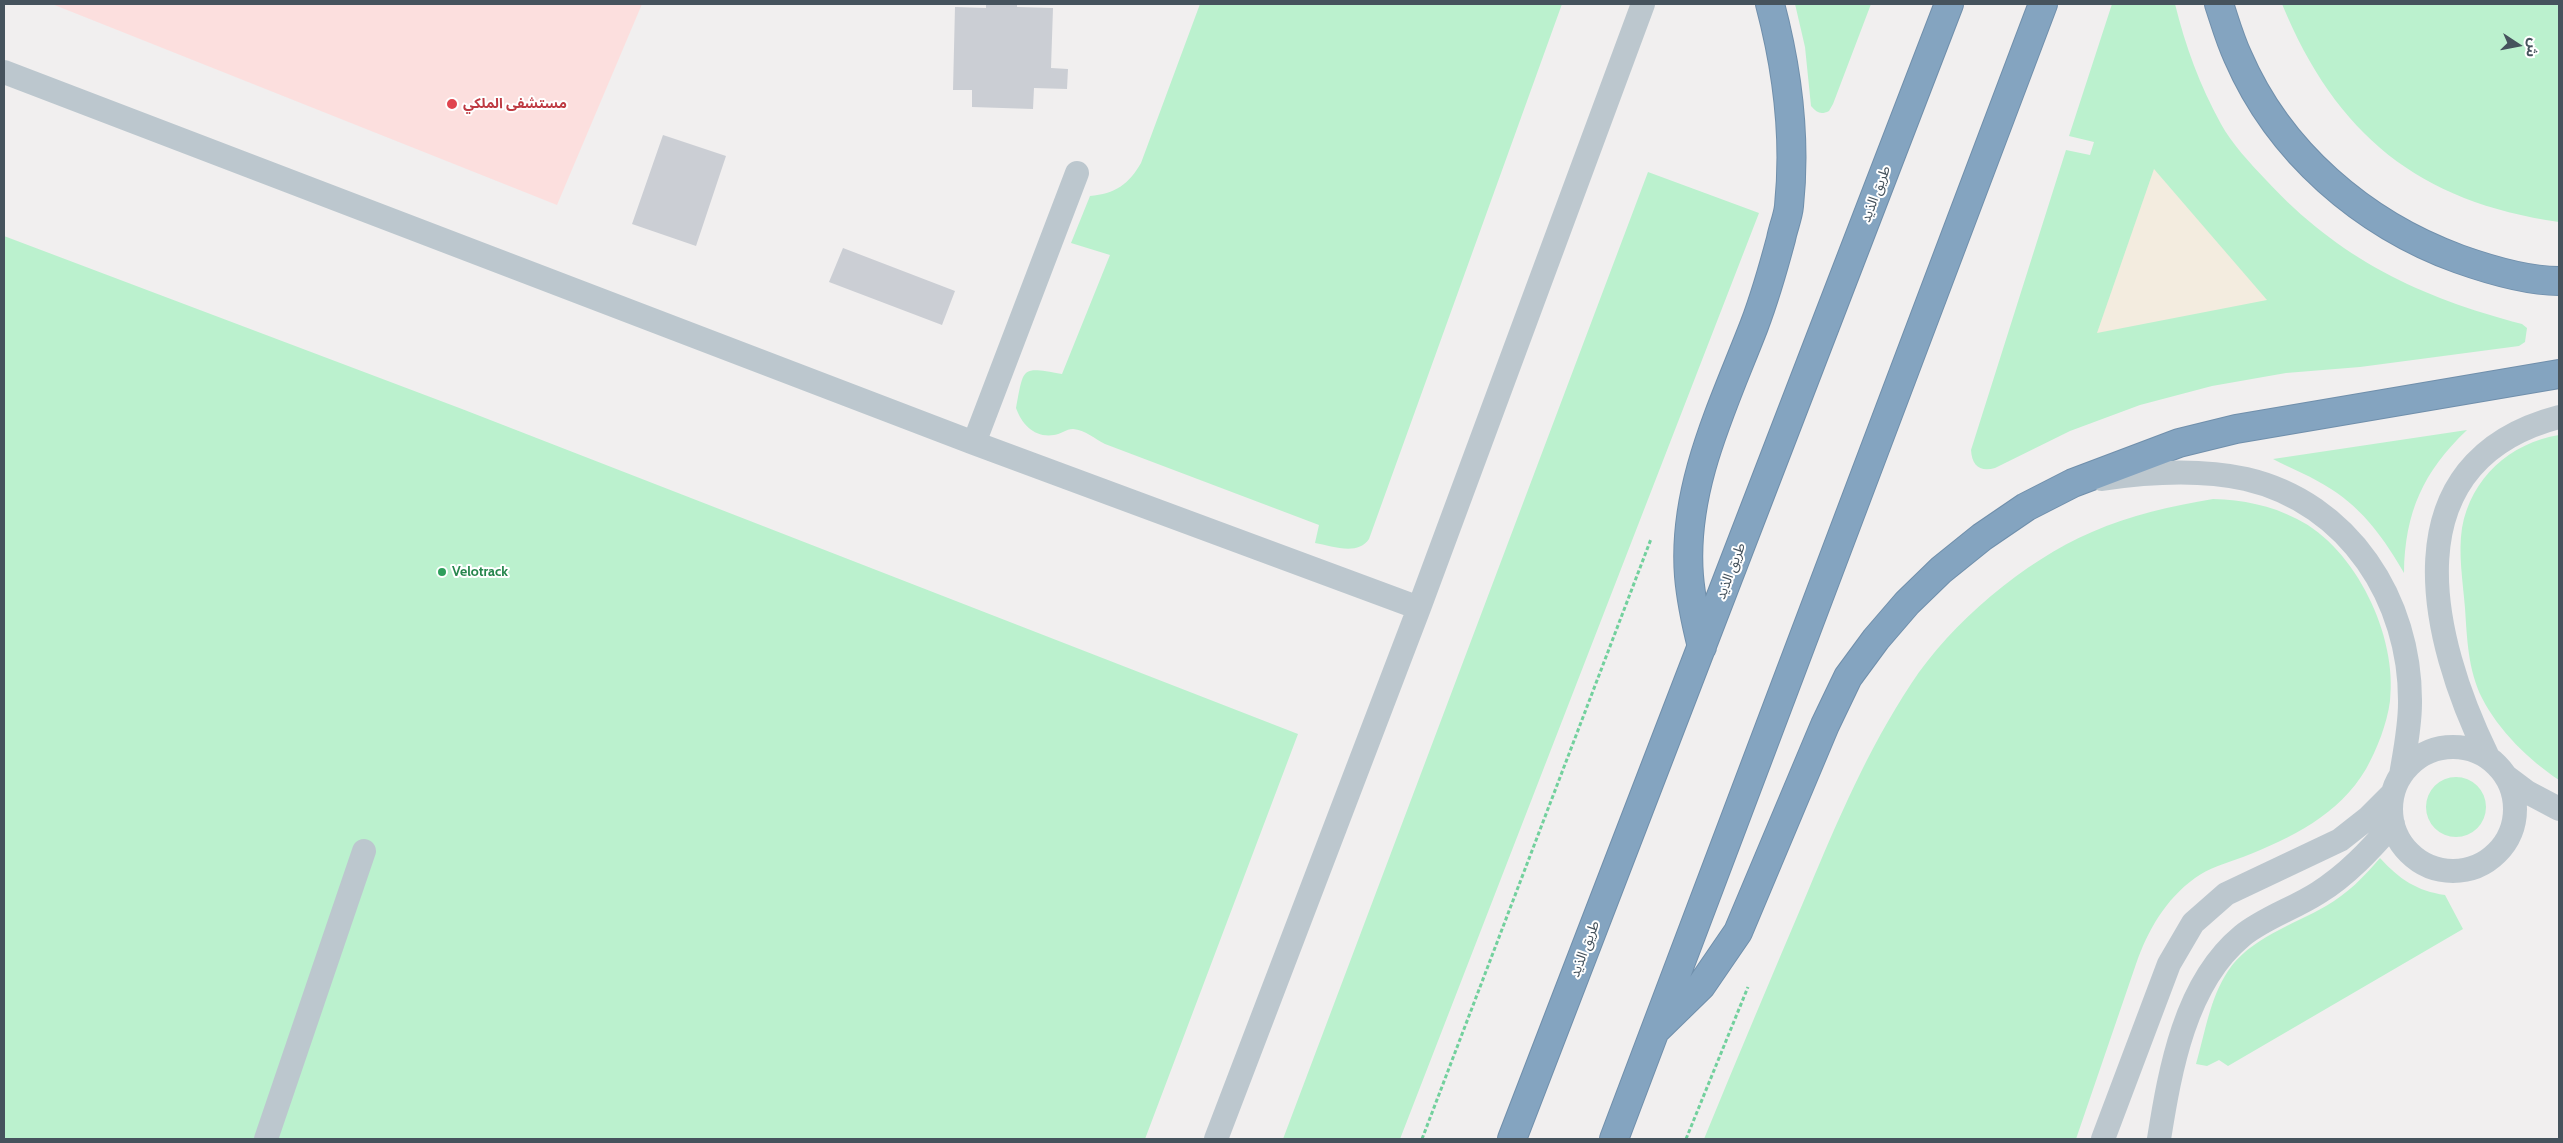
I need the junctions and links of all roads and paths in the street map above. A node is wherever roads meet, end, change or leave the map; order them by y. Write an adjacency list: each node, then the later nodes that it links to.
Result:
1 (1643, 4): 14 (lane)
2 (1770, 4): 15 (highway)
3 (1949, 4): 15 (highway, طريق الذيد)
4 (2043, 4): 23 (highway)
5 (2219, 4): 8 (highway)
6 (4, 72): 11 (lane)
7 (1077, 173): 11 (lane)
8 (2559, 280)
9 (2559, 374): 12 (highway)
10 (2559, 417): 16 (lane)
11 (974, 442): 14 (lane)
12 (2073, 483): 18 (lane); 23 (highway)
13 (1652, 535): 26 (path)
14 (1418, 608): 25 (lane)
15 (1702, 646): 27 (highway, طريق الذيد)
16 (2488, 757): 17 (lane); 18 (lane)
17 (2507, 777): 19 (lane); 20 (lane)
18 (2397, 784): 20 (lane); 30 (lane)
19 (2559, 809)
20 (2393, 824): 31 (lane)
21 (364, 851): 24 (lane)
22 (1749, 985): 29 (path)
23 (1655, 1031): 28 (highway)
24 (266, 1139)
25 (1216, 1139)
26 (1422, 1139)
27 (1512, 1139)
28 (1614, 1139)
29 (1686, 1139)
30 (2103, 1139)
31 (2160, 1139)

